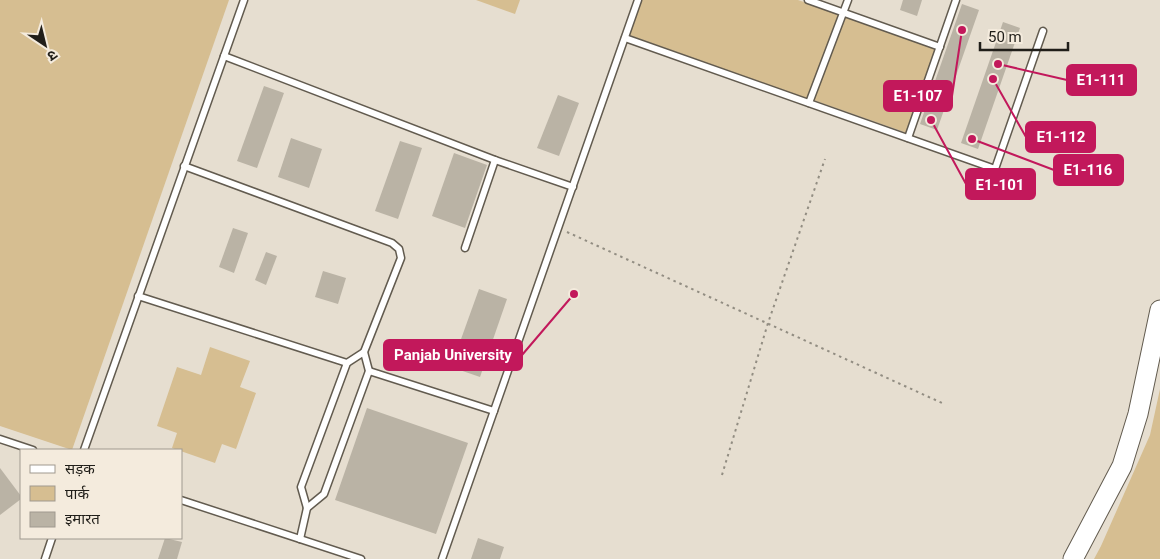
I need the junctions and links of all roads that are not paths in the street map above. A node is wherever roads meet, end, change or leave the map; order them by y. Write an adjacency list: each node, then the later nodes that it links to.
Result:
1 (244, 0): 10 (lane)
2 (638, 0): 8 (lane)
3 (808, 0): 6 (lane)
4 (848, 0): 6 (lane)
5 (956, 0): 9 (lane)
6 (844, 13): 9 (lane); 11 (lane)
7 (1043, 31): 12 (lane)
8 (625, 38): 11 (lane); 15 (lane)
9 (940, 47): 12 (lane)
10 (224, 56): 13 (lane); 14 (lane)
11 (809, 103): 12 (lane)
12 (908, 138)
13 (495, 160): 15 (lane); 16 (lane)
14 (184, 166): 17 (lane); 19 (lane)
15 (573, 187): 22 (lane)
16 (465, 248)
17 (138, 296): 20 (lane); 25 (lane)
18 (1160, 310): 33 (street)
19 (364, 352): 20 (lane); 21 (lane)
20 (347, 363): 27 (lane)
21 (368, 371): 22 (lane); 27 (lane)
22 (494, 411): 32 (lane)
23 (0, 439): 24 (lane)
24 (30, 449)
25 (84, 449)
26 (182, 500): 29 (lane)
27 (307, 508): 29 (lane)
28 (52, 539): 30 (lane)
29 (300, 539): 31 (lane)
30 (45, 559)
31 (361, 559)
32 (442, 559)
33 (1073, 559)

